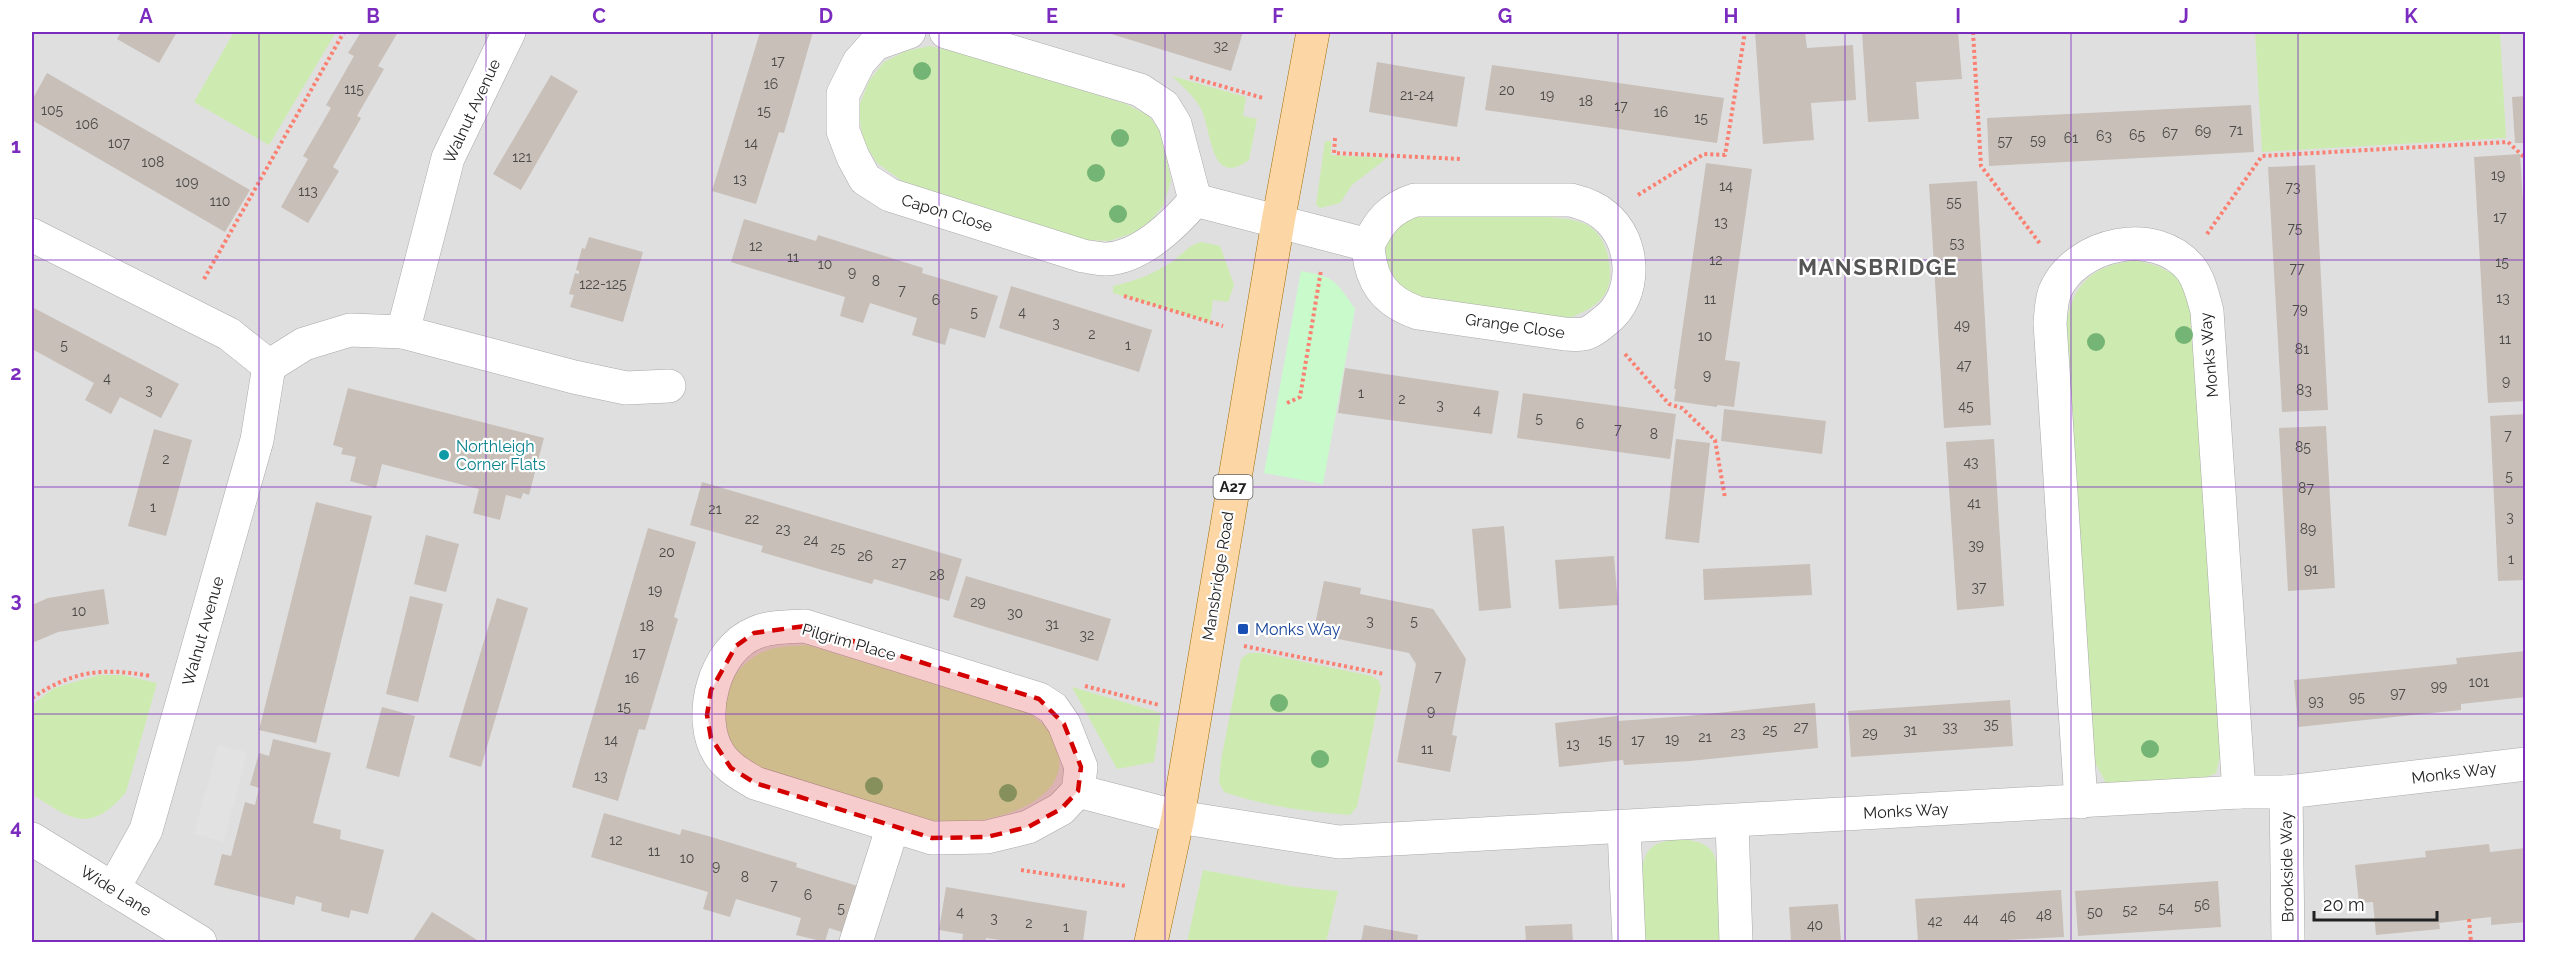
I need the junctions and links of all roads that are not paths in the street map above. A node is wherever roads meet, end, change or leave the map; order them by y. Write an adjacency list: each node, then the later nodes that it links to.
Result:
1 (509, 32): 9 (street, Walnut Avenue)
2 (909, 32): 5 (street, Capon Close)
3 (946, 32): 5 (street)
4 (1313, 32): 6 (main road, Mansbridge Road / A27)
5 (1195, 200): 6 (street)
6 (1278, 222): 8 (street); 17 (main road, Mansbridge Road / A27)
7 (32, 235): 10 (street)
8 (1368, 245): 8 (street, Grange Close)
9 (403, 332): 10 (street); 11 (street)
10 (269, 366): 22 (street, Walnut Avenue)
11 (669, 386)
12 (2526, 764): 15 (street, Monks Way)
13 (1078, 791): 17 (street); 19 (street, Pilgrim Place); 19 (street, Pilgrim Place)
14 (2239, 792): 15 (street, Monks Way); 16 (street, Monks Way); 16 (street, Monks Way)
15 (2286, 792): 28 (street, Brookside Way)
16 (2081, 802): 18 (street, Monks Way)
17 (1178, 817): 20 (street, Monks Way); 25 (main road, Mansbridge Road / A27)
18 (1731, 822): 20 (street, Monks Way); 27 (street)
19 (893, 826): 24 (street)
20 (1624, 828): 26 (street)
21 (32, 839): 22 (street, Wide Lane)
22 (113, 889): 23 (street, Wide Lane)
23 (197, 942)
24 (856, 942)
25 (1151, 942)
26 (1629, 942)
27 (1736, 942)
28 (2288, 942)

